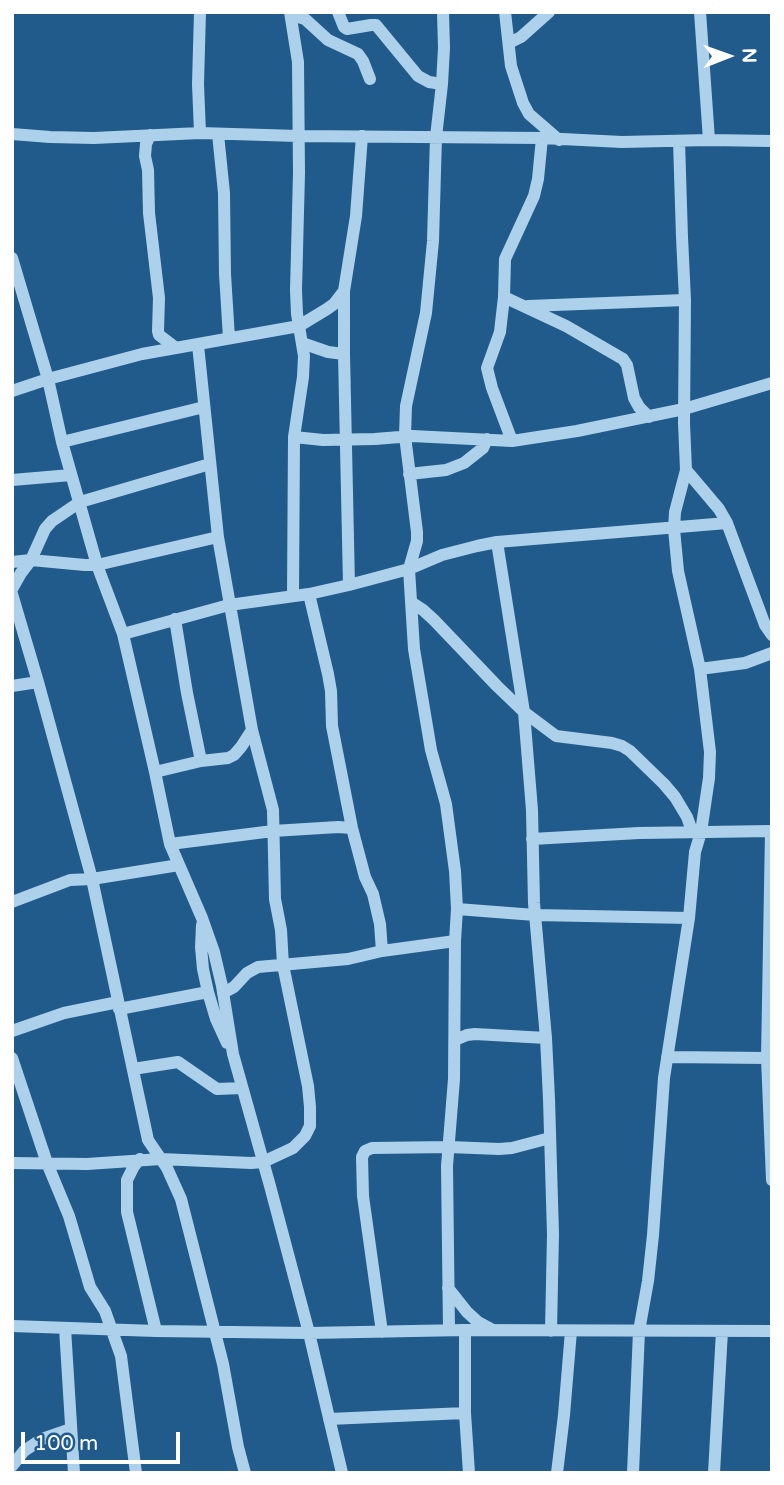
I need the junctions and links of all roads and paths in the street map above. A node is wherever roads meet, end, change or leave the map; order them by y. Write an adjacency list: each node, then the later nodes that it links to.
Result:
1 (200, 12): 11 (street)
2 (338, 12): 10 (street)
3 (443, 12): 10 (street)
4 (505, 12): 8 (street)
5 (549, 12): 8 (street)
6 (700, 12): 20 (street)
7 (291, 13): 9 (street); 15 (street)
8 (509, 43): 19 (street)
9 (370, 79)
10 (442, 84): 17 (street)
11 (200, 133): 13 (street); 14 (street)
12 (12, 134): 14 (street)
13 (218, 134): 15 (street); 29 (street)
14 (150, 135): 32 (street)
15 (298, 136): 16 (street); 28 (street)
16 (362, 136): 17 (street); 24 (street)
17 (436, 137): 18 (street); 40 (street)
18 (542, 138): 19 (street); 25 (street)
19 (559, 140): 21 (street)
20 (709, 140): 21 (street); 22 (street)
21 (679, 141): 26 (street)
22 (772, 141)
23 (12, 258): 34 (street)
24 (344, 291): 28 (street); 33 (street)
25 (504, 297): 27 (street); 44 (street)
26 (685, 300): 27 (street); 37 (street)
27 (523, 306): 39 (street)
28 (299, 326): 29 (street); 30 (street)
29 (229, 338): 31 (street)
30 (302, 342): 33 (street); 41 (street)
31 (198, 345): 32 (street); 38 (street)
32 (176, 348): 34 (street)
33 (344, 354): 42 (street)
34 (48, 379): 36 (street); 45 (street)
35 (772, 383): 37 (street)
36 (12, 391)
37 (688, 404): 39 (street); 47 (street)
38 (204, 407): 45 (street); 46 (street)
39 (649, 417): 44 (street)
40 (405, 436): 42 (street); 43 (street); 48 (street)
41 (294, 437): 42 (street); 63 (street)
42 (345, 439): 60 (street)
43 (487, 439): 44 (street); 48 (street)
44 (512, 441)
45 (62, 442): 49 (street)
46 (210, 464): 51 (street); 54 (street)
47 (686, 470): 52 (street); 53 (street)
48 (409, 474): 59 (street)
49 (71, 475): 50 (street); 51 (street)
50 (12, 480)
51 (79, 502): 56 (street); 58 (street)
52 (727, 523): 53 (street); 69 (street)
53 (674, 529): 55 (street); 71 (street)
54 (218, 537): 58 (street); 65 (street)
55 (497, 542): 59 (street); 74 (street)
56 (31, 560): 57 (street); 58 (street); 61 (street)
57 (12, 562)
58 (97, 565): 68 (street)
59 (409, 569): 60 (street); 64 (street)
60 (349, 585): 62 (street)
61 (12, 592): 67 (street)
62 (309, 594): 63 (street); 78 (street)
63 (293, 596): 65 (street)
64 (411, 602): 74 (street); 87 (street)
65 (229, 605): 66 (street); 75 (street)
66 (174, 619): 68 (street); 76 (street)
67 (18, 629): 72 (street)
68 (122, 634): 77 (street)
69 (772, 635)
70 (772, 653): 71 (street)
71 (700, 669): 81 (street)
72 (38, 682): 73 (street); 85 (street)
73 (12, 687)
74 (524, 712): 81 (street); 82 (street)
75 (252, 730): 76 (street); 79 (street)
76 (201, 761): 77 (street)
77 (155, 772): 83 (street)
78 (352, 828): 79 (street); 92 (street)
79 (273, 831): 83 (street); 93 (street)
80 (771, 831): 81 (street); 97 (street)
81 (697, 832): 82 (street); 90 (street)
82 (532, 839): 88 (street)
83 (170, 844): 84 (street)
84 (180, 865): 85 (street); 89 (street)
85 (92, 879): 86 (street); 96 (street)
86 (12, 902)
87 (457, 909): 88 (street); 91 (street)
88 (535, 915): 90 (street); 99 (street)
89 (202, 918): 94 (street); 95 (street)
90 (689, 918): 102 (street)
91 (454, 941): 92 (street); 100 (street)
92 (382, 951): 93 (street)
93 (283, 965): 95 (street); 112 (street)
94 (208, 992): 96 (street); 101 (street)
95 (223, 993): 101 (street)
96 (118, 1006): 98 (street); 105 (street)
97 (770, 1017): 104 (street)
98 (12, 1031)
99 (546, 1038): 100 (street); 107 (street)
100 (455, 1040): 109 (street)
101 (233, 1054): 106 (street)
102 (667, 1057): 104 (street); 127 (street)
103 (12, 1058): 114 (street)
104 (767, 1058): 115 (street)
105 (133, 1069): 106 (street); 108 (street)
106 (242, 1088): 112 (street)
107 (550, 1138): 109 (street); 125 (street)
108 (148, 1140): 110 (street); 111 (street)
109 (449, 1147): 116 (street); 130 (street)
110 (162, 1159): 111 (street); 112 (street); 124 (street)
111 (139, 1161): 114 (street); 123 (street)
112 (263, 1162): 131 (street)
113 (12, 1163): 114 (street)
114 (47, 1163): 119 (street)
115 (772, 1180)
116 (448, 1288): 120 (street); 122 (street)
117 (12, 1326): 118 (street)
118 (65, 1328): 119 (street); 134 (street)
119 (113, 1330): 123 (street); 137 (street)
120 (449, 1330): 121 (street); 130 (street)
121 (465, 1330): 122 (street); 132 (street)
122 (493, 1330): 125 (street)
123 (156, 1331): 124 (street)
124 (215, 1331): 131 (street); 138 (street)
125 (551, 1331): 126 (street)
126 (570, 1331): 127 (street); 141 (street)
127 (639, 1331): 128 (street); 142 (street)
128 (722, 1331): 129 (street); 143 (street)
129 (772, 1331)
130 (382, 1332): 131 (street)
131 (309, 1333): 133 (street)
132 (465, 1413): 133 (street); 140 (street)
133 (329, 1419): 139 (street)
134 (71, 1429): 135 (street); 136 (street)
135 (12, 1466)
136 (74, 1473)
137 (136, 1473)
138 (245, 1473)
139 (342, 1473)
140 (469, 1473)
141 (557, 1473)
142 (634, 1473)
143 (714, 1473)

